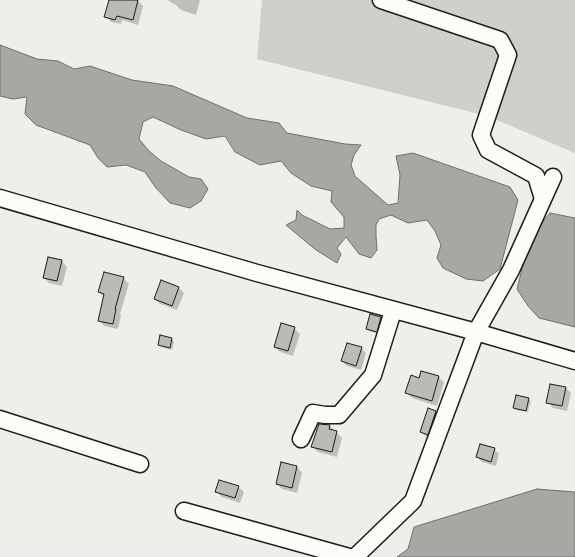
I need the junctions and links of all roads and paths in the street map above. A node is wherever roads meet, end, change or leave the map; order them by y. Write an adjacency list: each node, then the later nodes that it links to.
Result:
1 (382, 0): 4 (street)
2 (553, 177): 4 (street)
3 (0, 198): 5 (street)
4 (543, 199): 6 (street)
5 (393, 311): 6 (street); 9 (street)
6 (476, 332): 7 (street); 13 (street)
7 (575, 361)
8 (0, 419): 10 (street)
9 (301, 439)
10 (140, 464)
11 (184, 511): 12 (street)
12 (349, 557)
13 (355, 557)

